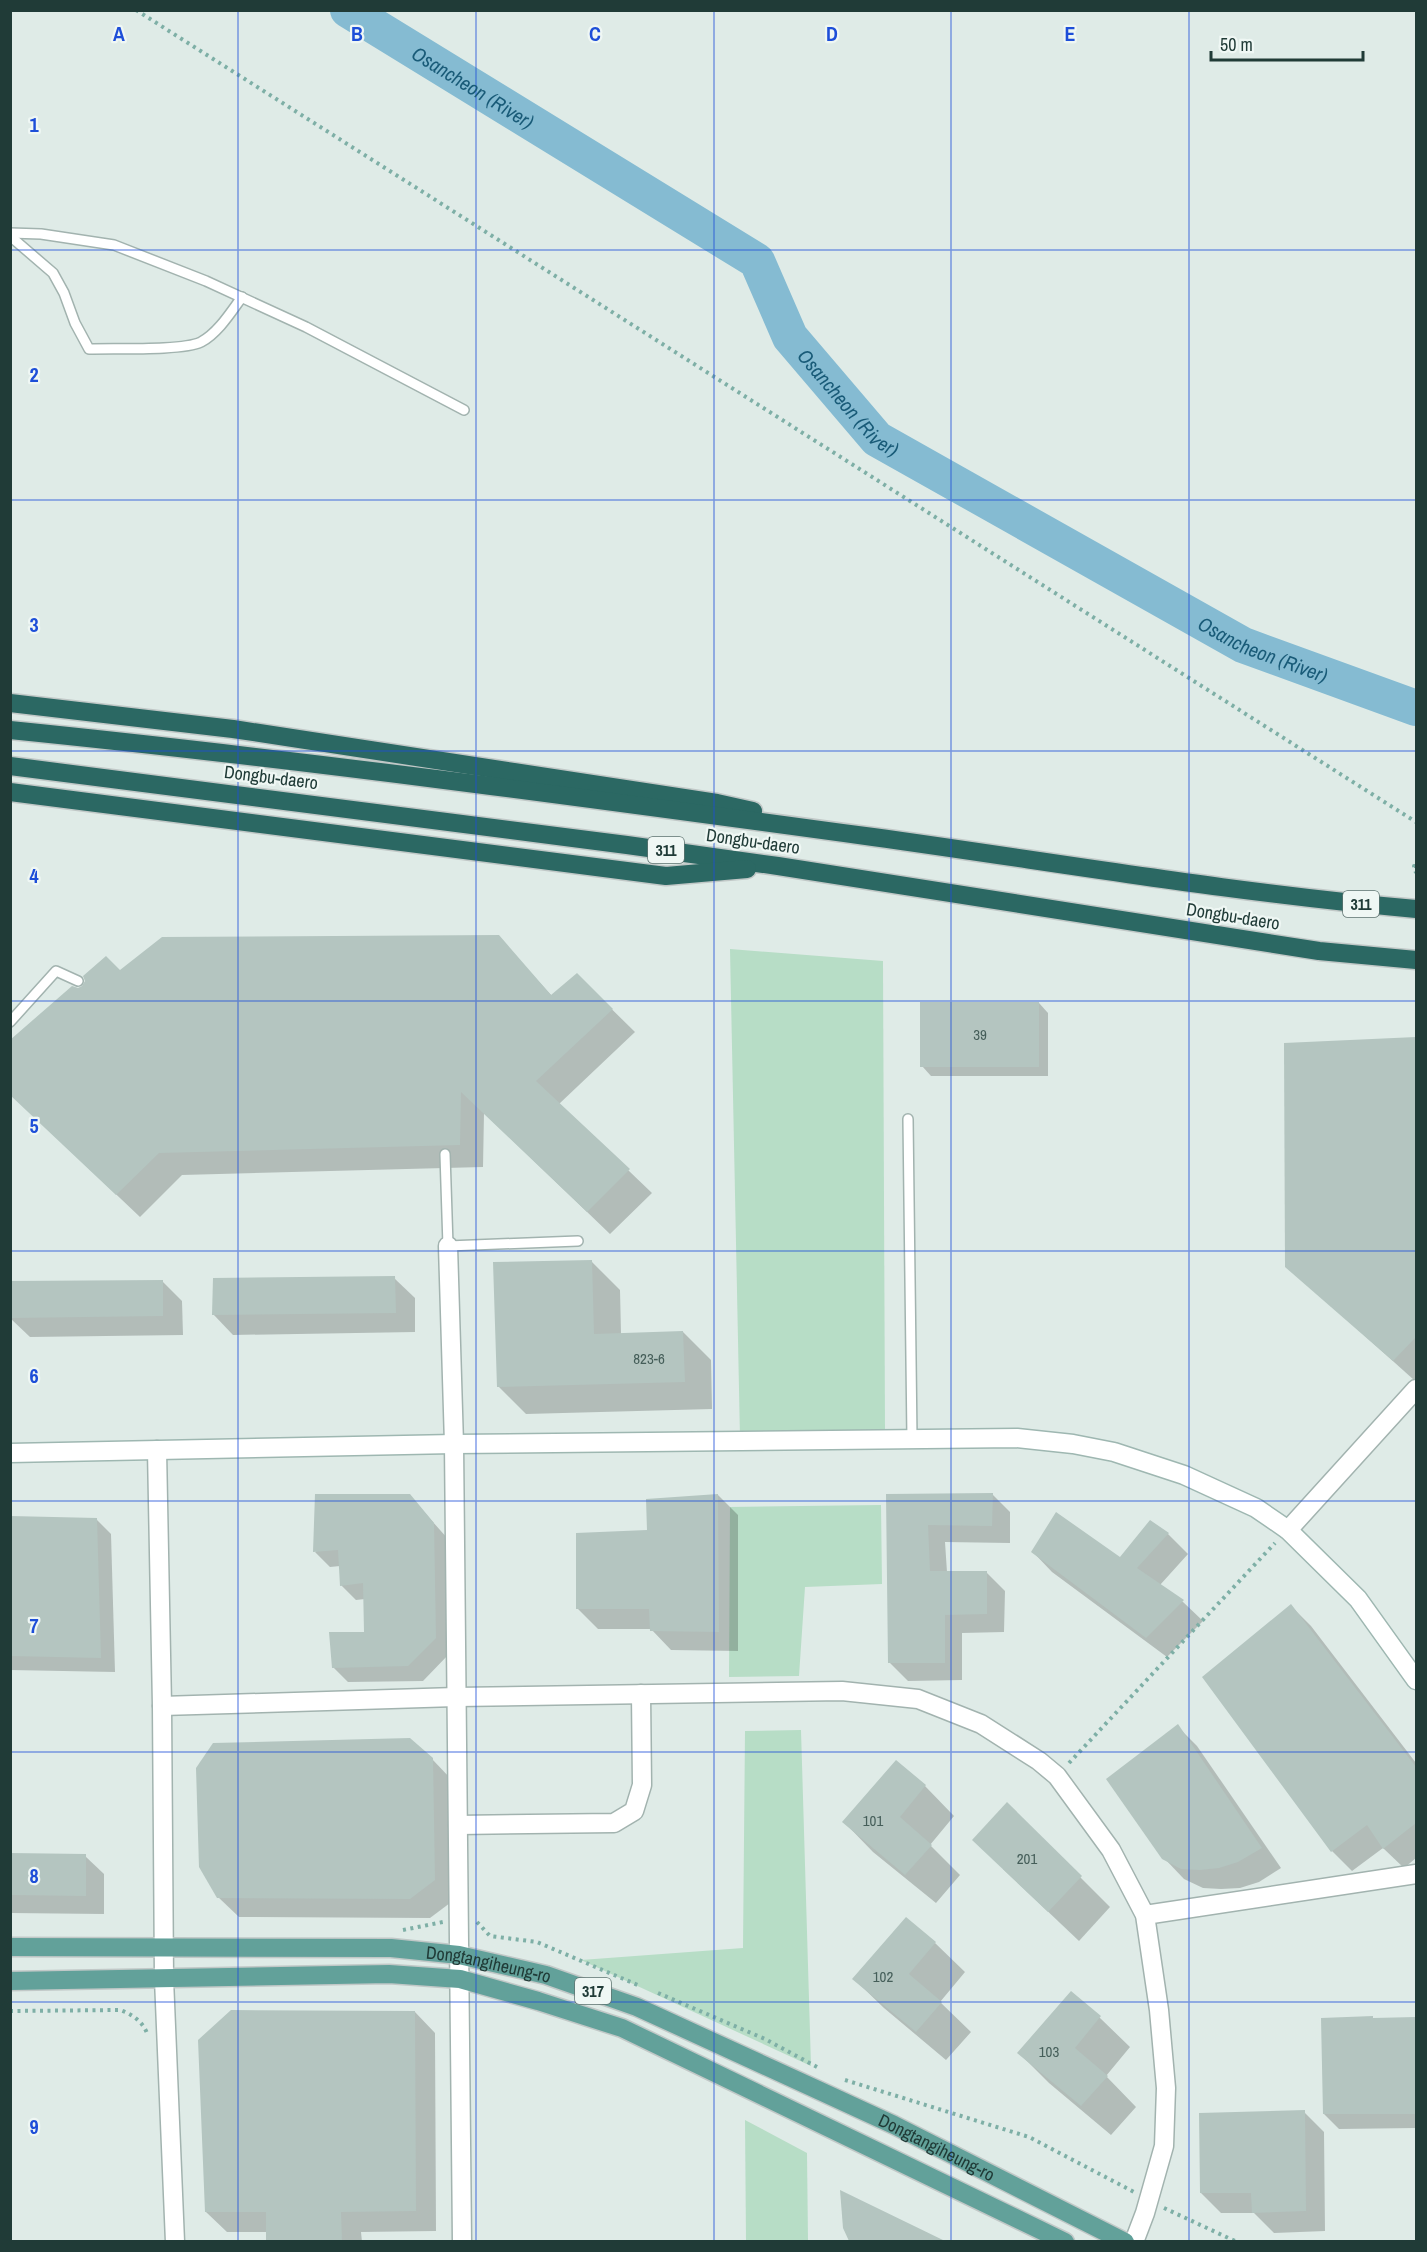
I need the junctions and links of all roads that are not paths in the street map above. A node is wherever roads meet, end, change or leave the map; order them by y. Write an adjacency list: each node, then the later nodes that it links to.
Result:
1 (10, 235): 2 (lane); 2 (lane)
2 (243, 297): 3 (lane)
3 (464, 410)
4 (10, 703): 8 (highway)
5 (10, 730): 8 (highway, Dongbu-daero / 311)
6 (10, 766): 9 (highway, Dongbu-daero / 311)
7 (10, 792): 9 (highway)
8 (872, 837): 10 (highway, Dongbu-daero / 311)
9 (778, 866): 11 (highway, Dongbu-daero / 311)
10 (1416, 909)
11 (1416, 960)
12 (78, 981): 13 (lane)
13 (10, 1022)
14 (908, 1119): 19 (lane)
15 (445, 1154): 17 (lane)
16 (579, 1241): 17 (lane)
17 (448, 1246): 20 (street)
18 (1416, 1389): 23 (street)
19 (912, 1439): 20 (street); 23 (street)
20 (454, 1443): 21 (street); 26 (street)
21 (157, 1450): 22 (street); 27 (street)
22 (10, 1453)
23 (1288, 1530): 24 (street)
24 (1416, 1680)
25 (641, 1694): 26 (street); 28 (street); 30 (street)
26 (456, 1697): 27 (street); 28 (street)
27 (162, 1706): 32 (street)
28 (458, 1826): 33 (street)
29 (1416, 1874): 30 (street)
30 (1144, 1915): 41 (street)
31 (10, 1947): 32 (main road, Dongtangiheung-ro / 317)
32 (164, 1947): 33 (main road, Dongtangiheung-ro / 317); 34 (street)
33 (459, 1954): 35 (street); 40 (main road, Dongtangiheung-ro / 317)
34 (164, 1979): 35 (main road, Dongtangiheung-ro / 317); 36 (main road, Dongtangiheung-ro / 317); 37 (street)
35 (460, 1979): 38 (street); 39 (main road, Dongtangiheung-ro / 317)
36 (10, 1981)
37 (175, 2241)
38 (462, 2241)
39 (1065, 2241)
40 (1125, 2241)
41 (1134, 2241)

